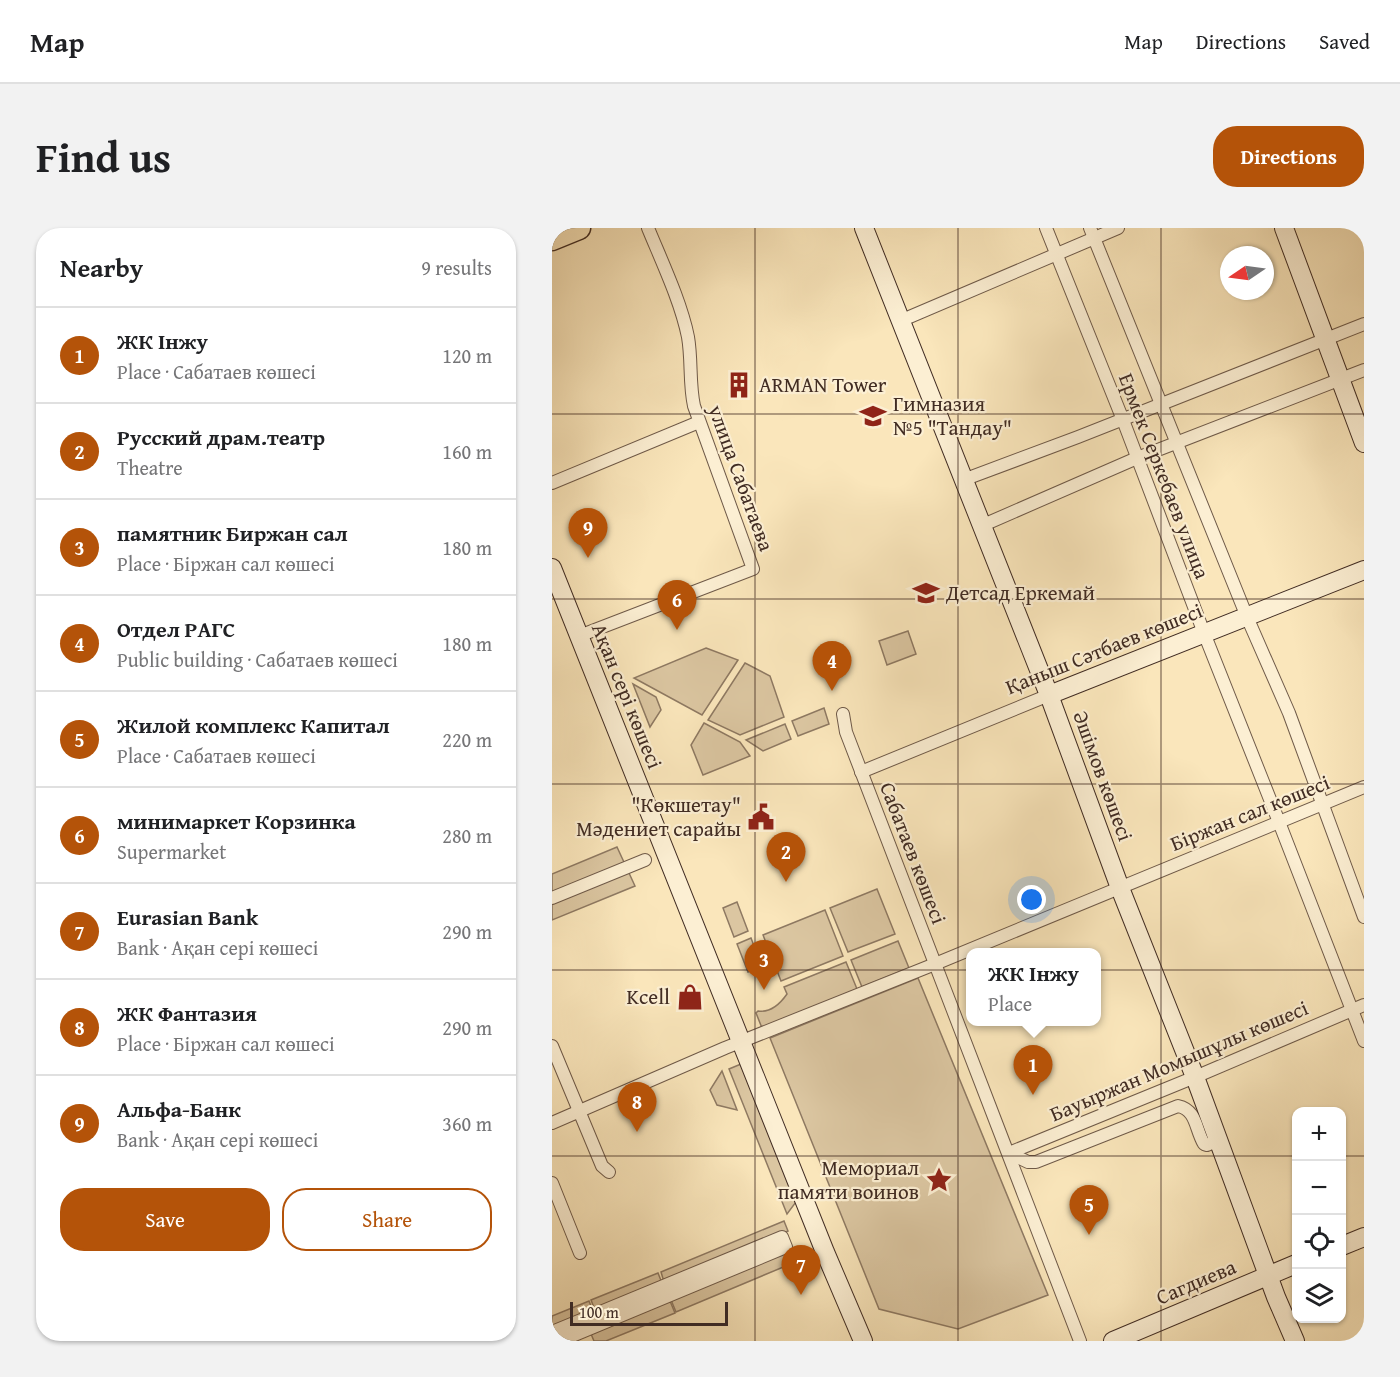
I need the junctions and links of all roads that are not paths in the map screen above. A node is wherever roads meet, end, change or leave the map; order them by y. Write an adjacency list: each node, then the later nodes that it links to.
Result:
1 (579, 228): 8 (highway)
2 (648, 228): 17 (street, улица Сабатаева)
3 (864, 228): 10 (street, Әшімов көшесі)
4 (1046, 228): 9 (street, Ермек Серкебаев улица)
5 (1118, 228): 7 (street)
6 (1284, 228): 12 (street)
7 (1092, 233): 9 (street); 15 (street, Ермек Серкебаев улица)
8 (552, 239)
9 (1056, 254): 10 (street); 16 (street, Ермек Серкебаев улица)
10 (900, 321): 21 (street, Әшімов көшесі)
11 (1364, 324): 12 (street)
12 (1326, 339): 14 (street); 15 (street)
13 (1364, 369): 14 (street)
14 (1340, 379): 18 (street); 19 (street)
15 (1161, 405): 16 (street); 18 (street, Ермек Серкебаев улица)
16 (1123, 420): 20 (street, Ермек Серкебаев улица); 21 (street)
17 (699, 422): 22 (street); 28 (street, улица Сабатаева)
18 (1177, 443): 20 (street); 26 (street, Ермек Серкебаев улица)
19 (1364, 443)
20 (1137, 458): 23 (street); 27 (street, Ермек Серкебаев улица)
21 (963, 480): 23 (street, Әшімов көшесі)
22 (552, 483)
23 (981, 526): 29 (street, Әшімов көшесі)
24 (552, 568): 28 (street, Ақан сері көшесі)
25 (1364, 570): 26 (street, Қаныш Сәтбаев көшесі)
26 (1247, 617): 27 (street, Қаныш Сәтбаев көшесі); 33 (street, Ермек Серкебаев улица)
27 (1204, 633): 29 (street, Қаныш Сәтбаев көшесі); 34 (street, Ермек Серкебаев улица)
28 (579, 636): 43 (street, Ақан сері көшесі)
29 (1049, 695): 31 (street, Қаныш Сәтбаев көшесі); 36 (street, Әшімов көшесі)
30 (843, 714): 31 (street, Сабатаев көшесі)
31 (861, 772): 41 (street, Сабатаев көшесі)
32 (1364, 787): 33 (street, Біржан сал көшесі)
33 (1322, 805): 34 (street, Біржан сал көшесі); 38 (street, Ермек Серкебаев улица)
34 (1279, 822): 36 (street, Біржан сал көшесі); 42 (street, Ермек Серкебаев улица)
35 (645, 860): 37 (street)
36 (1120, 888): 39 (street, Біржан сал көшесі); 46 (street, Әшімов көшесі)
37 (552, 898)
38 (1364, 917)
39 (974, 948)
40 (966, 951): 41 (street, Біржан сал көшесі)
41 (935, 964): 43 (street, Біржан сал көшесі); 50 (street, Сабатаев көшесі)
42 (1358, 1007): 44 (street, Ермек Серкебаев улица); 46 (street, Бауыржан Момышұлы көшесі)
43 (742, 1041): 47 (street, Біржан сал көшесі); 60 (street, Ақан сері көшесі)
44 (1364, 1041)
45 (552, 1046): 47 (street)
46 (1195, 1077): 49 (street, Әшімов көшесі); 50 (street, Бауыржан Момышұлы көшесі)
47 (579, 1112): 48 (street, Біржан сал көшесі); 51 (street)
48 (552, 1123)
49 (1219, 1140): 50 (street); 58 (street, Әшімов көшесі)
50 (1009, 1153): 61 (street, Сабатаев көшесі)
51 (609, 1172)
52 (552, 1183): 56 (street)
53 (1364, 1237): 55 (street)
54 (789, 1240): 59 (street)
55 (1346, 1244)
56 (580, 1253)
57 (1292, 1266): 58 (street, Сагдиева)
58 (1268, 1276): 62 (street, Сагдиева); 63 (street, Әшімов көшесі)
59 (557, 1336)
60 (862, 1341)
61 (1080, 1341)
62 (1113, 1341)
63 (1295, 1341)

